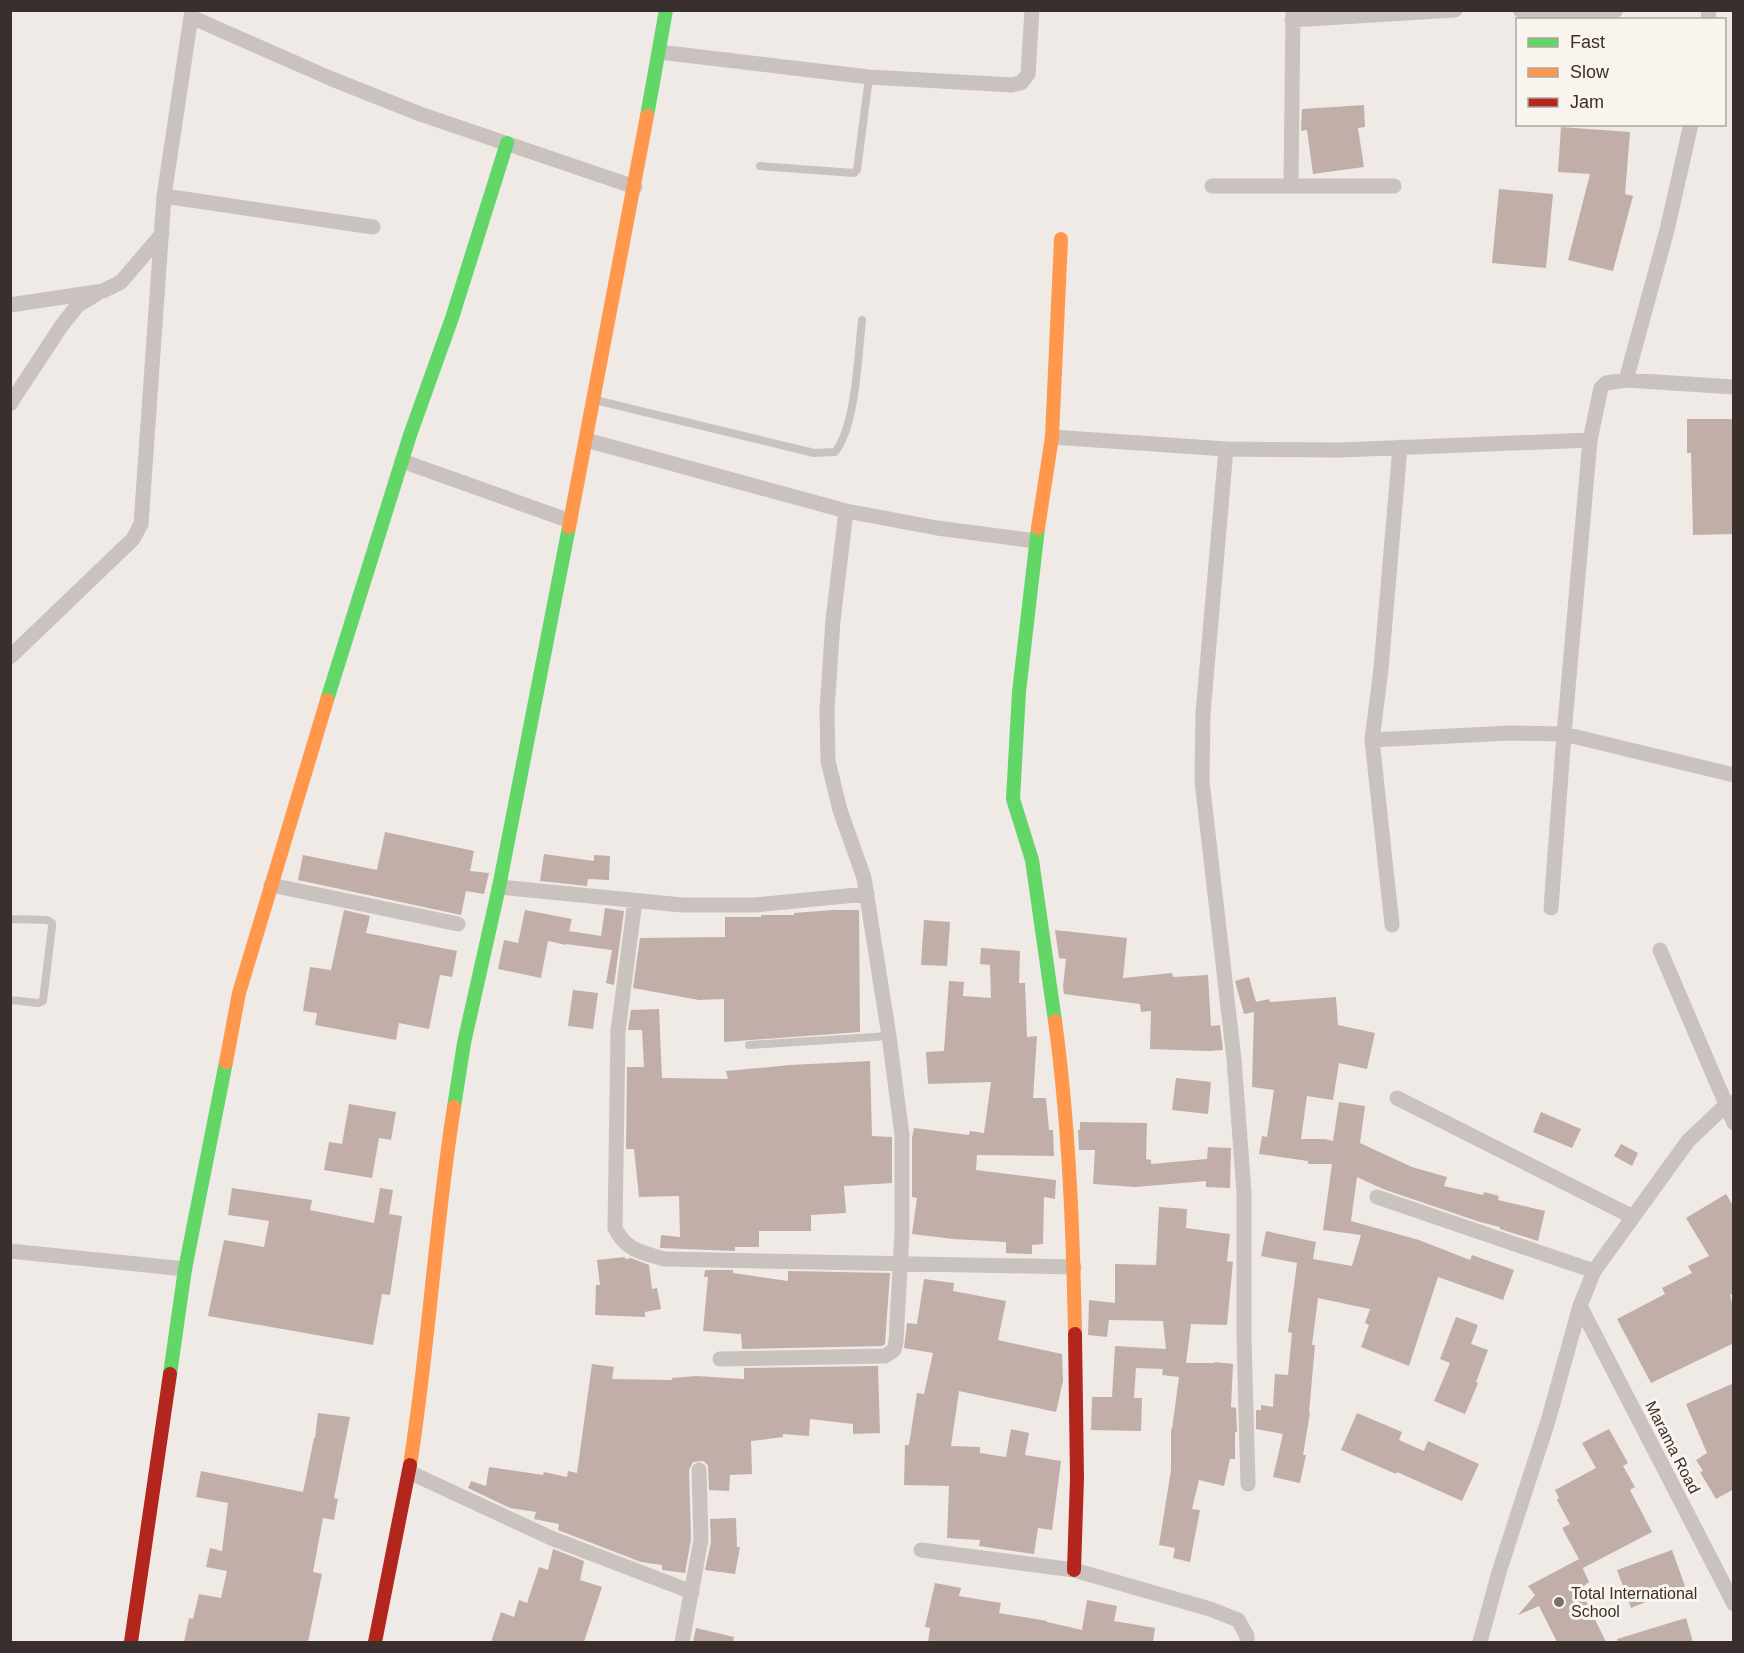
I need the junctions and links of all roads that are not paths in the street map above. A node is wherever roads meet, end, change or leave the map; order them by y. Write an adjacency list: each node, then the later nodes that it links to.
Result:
1 (666, 10): 8 (street)
2 (1032, 10): 9 (street)
3 (1455, 10): 7 (street)
4 (1520, 10): 5 (street)
5 (1616, 10)
6 (191, 14): 11 (street); 17 (street)
7 (1292, 15): 13 (street)
8 (659, 52): 9 (street); 16 (street)
9 (869, 77): 12 (lane)
10 (1691, 126): 24 (street)
11 (507, 143): 16 (street); 33 (street)
12 (760, 166)
13 (1291, 185): 14 (street); 15 (street)
14 (1212, 186)
15 (1394, 186)
16 (634, 187): 26 (street)
17 (164, 196): 18 (street); 19 (street)
18 (373, 227)
19 (162, 234): 21 (street); 37 (street)
20 (1061, 239): 28 (street)
21 (103, 291): 22 (street); 27 (street)
22 (10, 305)
23 (862, 320): 26 (lane)
24 (1626, 380): 25 (street); 30 (street)
25 (1734, 387)
26 (593, 400): 29 (street)
27 (10, 404)
28 (1052, 437): 32 (street); 36 (street)
29 (586, 440): 34 (street); 35 (street)
30 (1590, 440): 31 (street); 38 (street)
31 (1400, 447): 32 (street); 39 (street)
32 (1227, 449): 67 (street)
33 (402, 460): 35 (street); 41 (street)
34 (846, 511): 36 (street); 43 (street)
35 (570, 520): 42 (street)
36 (1036, 541): 60 (street)
37 (10, 657)
38 (1564, 734): 39 (street); 40 (street); 45 (street)
39 (1372, 740): 48 (street)
40 (1734, 775)
41 (271, 885): 47 (street); 61 (street)
42 (499, 887): 44 (street); 66 (street)
43 (867, 894): 44 (street); 51 (street)
44 (635, 901): 59 (street)
45 (1551, 908)
46 (10, 919): 50 (lane)
47 (458, 924)
48 (1392, 925)
49 (1660, 950): 54 (street)
50 (10, 1000)
51 (889, 1036): 52 (lane); 59 (street)
52 (749, 1046)
53 (1397, 1098): 57 (street)
54 (1729, 1104): 55 (street); 57 (street)
55 (1734, 1123)
56 (1377, 1197): 62 (street)
57 (1631, 1216): 62 (street)
58 (10, 1251): 61 (street)
59 (899, 1263): 60 (street); 64 (street)
60 (1074, 1267): 69 (street)
61 (185, 1269): 72 (street)
62 (1594, 1271): 63 (street)
63 (1580, 1306): 71 (street, Marama Road); 76 (street)
64 (720, 1359)
65 (699, 1470): 70 (street)
66 (409, 1472): 70 (street); 73 (street)
67 (1248, 1484)
68 (921, 1550): 69 (street)
69 (1074, 1570): 75 (street)
70 (692, 1592): 74 (street)
71 (1734, 1604)
72 (131, 1642)
73 (375, 1642)
74 (682, 1642)
75 (1246, 1642)
76 (1480, 1642)

